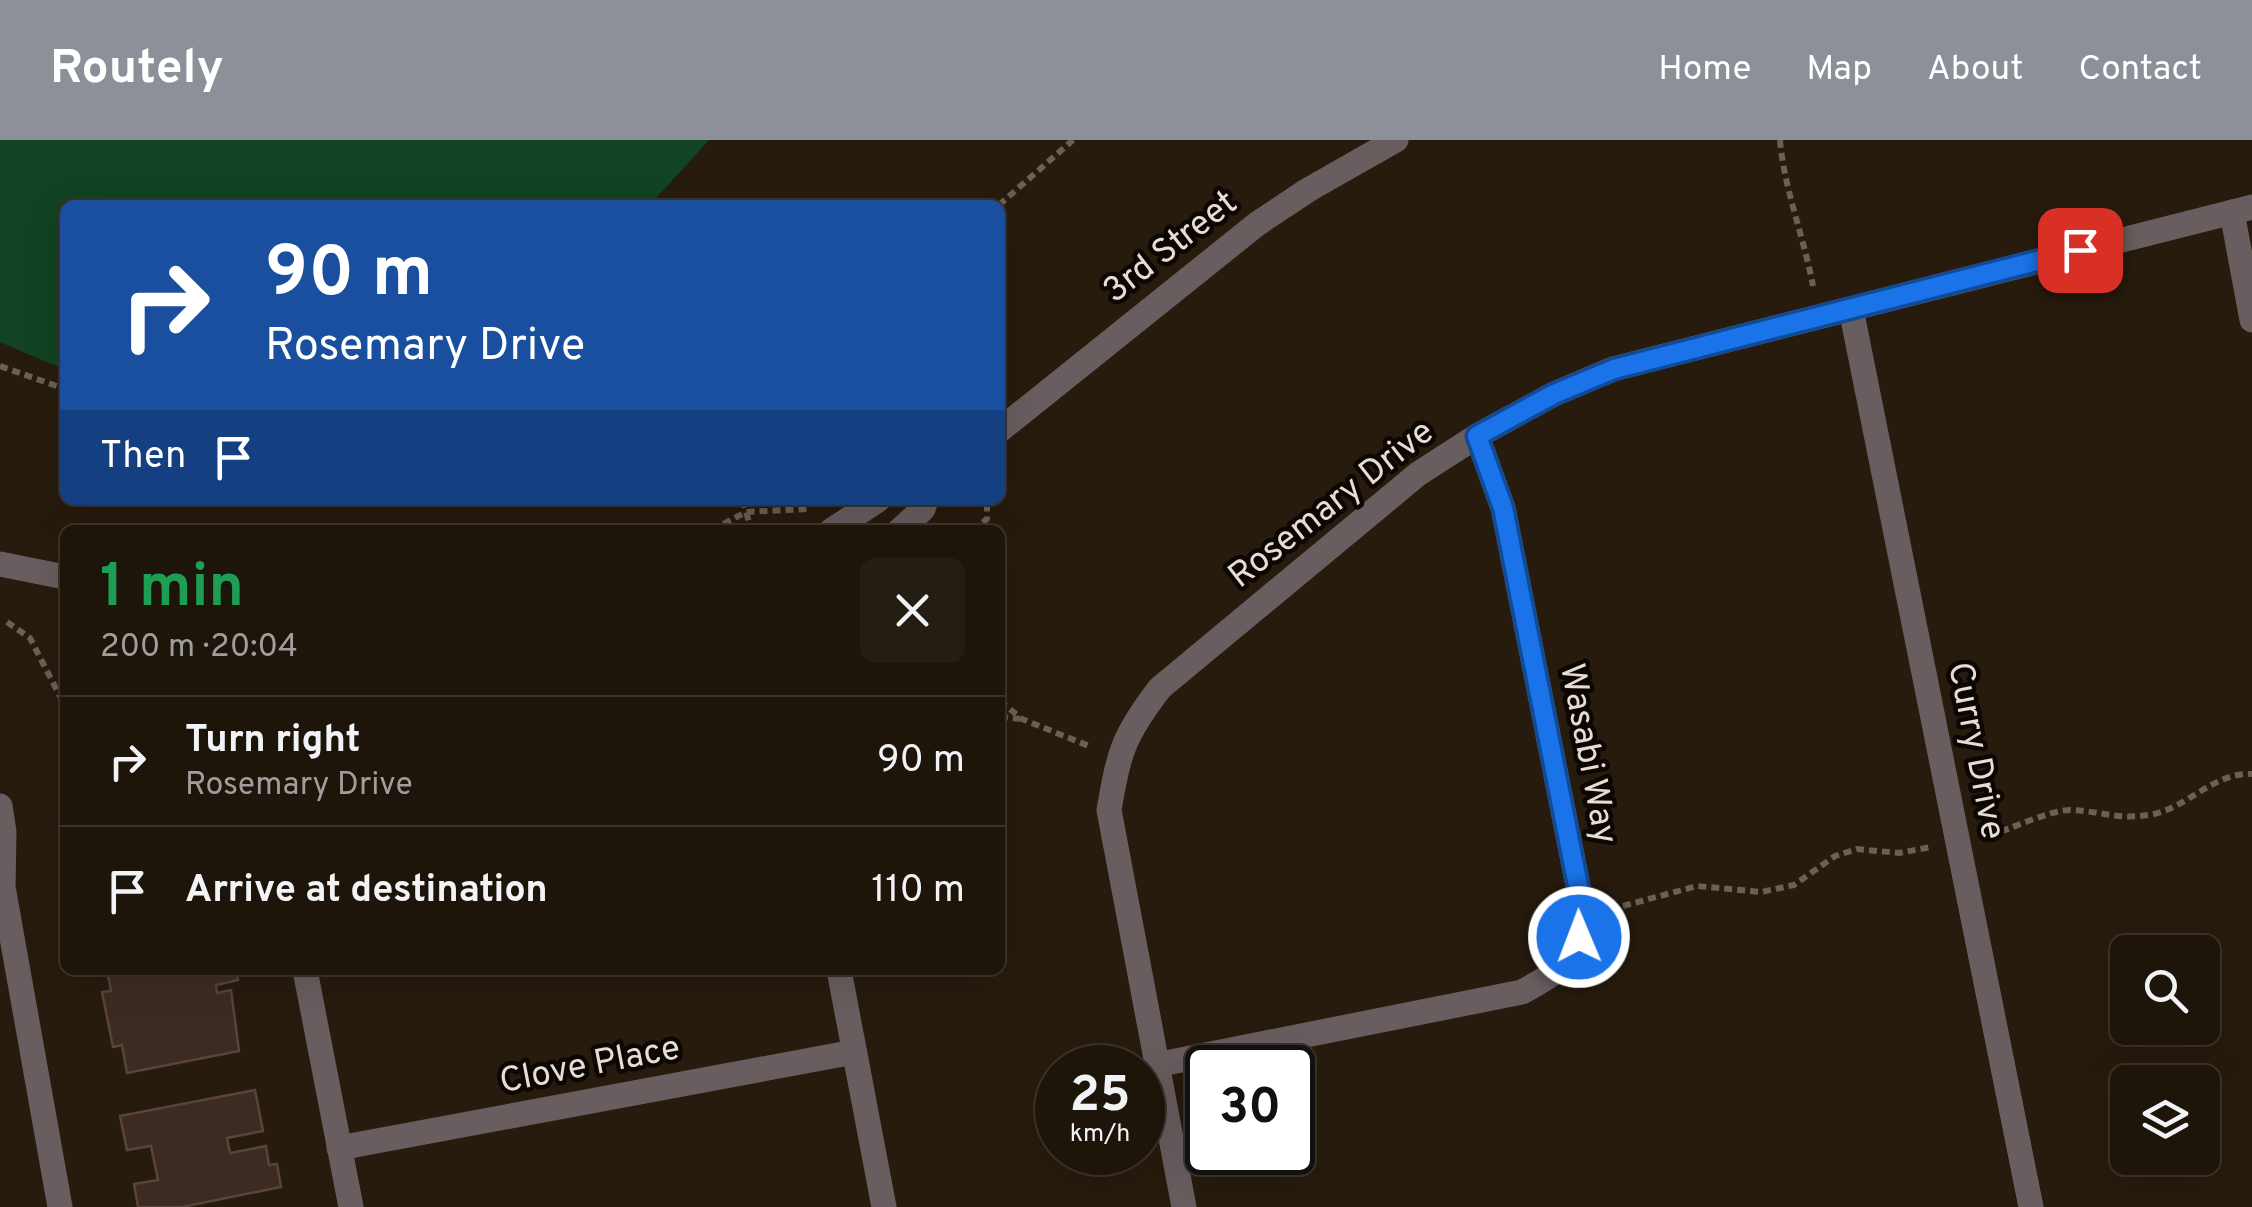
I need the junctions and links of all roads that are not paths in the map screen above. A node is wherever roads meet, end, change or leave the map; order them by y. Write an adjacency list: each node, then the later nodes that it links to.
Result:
1 (1396, 140): 5 (street, 3rd Street)
2 (2242, 209): 3 (street, Rosemary Drive); 4 (street)
3 (1851, 309): 6 (street, Rosemary Drive); 26 (street, Curry Drive)
4 (2252, 320)
5 (1005, 426)
6 (1477, 436): 17 (street, Rosemary Drive); 19 (street, Wasabi Way)
7 (870, 505): 9 (street)
8 (924, 505): 10 (street)
9 (840, 525)
10 (905, 525)
11 (3, 567): 12 (street)
12 (60, 576)
13 (0, 806): 14 (street)
14 (2, 886): 22 (street)
15 (306, 975): 21 (street)
16 (840, 975): 18 (street)
17 (1152, 1045)
18 (854, 1052): 21 (street, Clove Place); 24 (street)
19 (1165, 1062)
20 (1165, 1110): 25 (street, Rosemary Drive)
21 (338, 1148): 23 (street)
22 (60, 1207)
23 (350, 1207)
24 (884, 1207)
25 (1184, 1207)
26 (2031, 1207)

